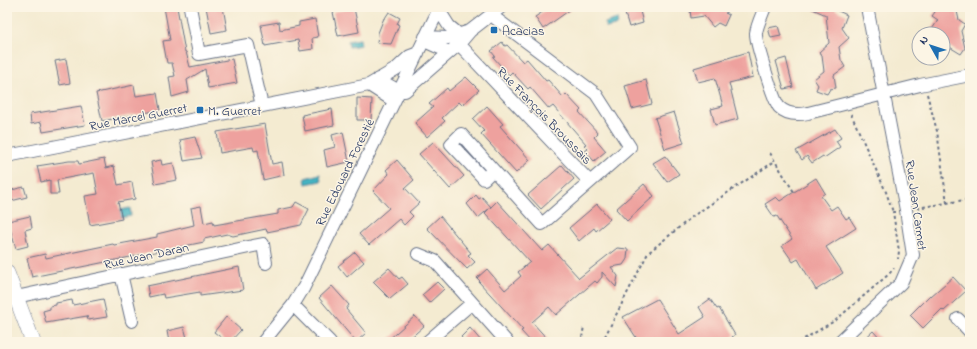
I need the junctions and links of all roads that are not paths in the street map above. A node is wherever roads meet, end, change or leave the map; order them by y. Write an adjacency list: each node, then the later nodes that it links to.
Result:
1 (190, 7): 13 (street)
2 (765, 7): 11 (street)
3 (867, 7): 11 (street, Rue Jean Carmet)
4 (439, 10): 6 (street, Rue Edouard Forestié); 7 (street)
5 (496, 11): 7 (street); 16 (street, Rue François Broussais)
6 (425, 37): 7 (street); 7 (street); 8 (street, Rue Edouard Forestié)
7 (455, 44): 12 (street); 16 (street, Rue François Broussais)
8 (418, 54): 10 (street, Rue Marcel Guerret); 12 (street, Rue Edouard Forestié)
9 (970, 75): 11 (street)
10 (374, 82): 12 (street); 13 (street, Rue Marcel Guerret)
11 (884, 94): 32 (street, Rue Jean Carmet)
12 (397, 96): 23 (street, Rue Edouard Forestié)
13 (262, 106): 14 (street, Rue Marcel Guerret)
14 (7, 156)
15 (493, 170): 16 (street)
16 (589, 181)
17 (418, 254): 22 (street)
18 (266, 263): 20 (street, Rue Jean Daran)
19 (7, 273): 21 (street)
20 (121, 274): 21 (street, Rue Jean Daran); 25 (street)
21 (16, 297): 27 (street)
22 (472, 303): 30 (street); 31 (street)
23 (293, 305): 28 (street, Rue Edouard Forestié); 29 (street)
24 (958, 320): 26 (street)
25 (132, 321)
26 (970, 332)
27 (33, 342)
28 (263, 342)
29 (330, 342)
30 (427, 342)
31 (507, 342)
32 (839, 342)

